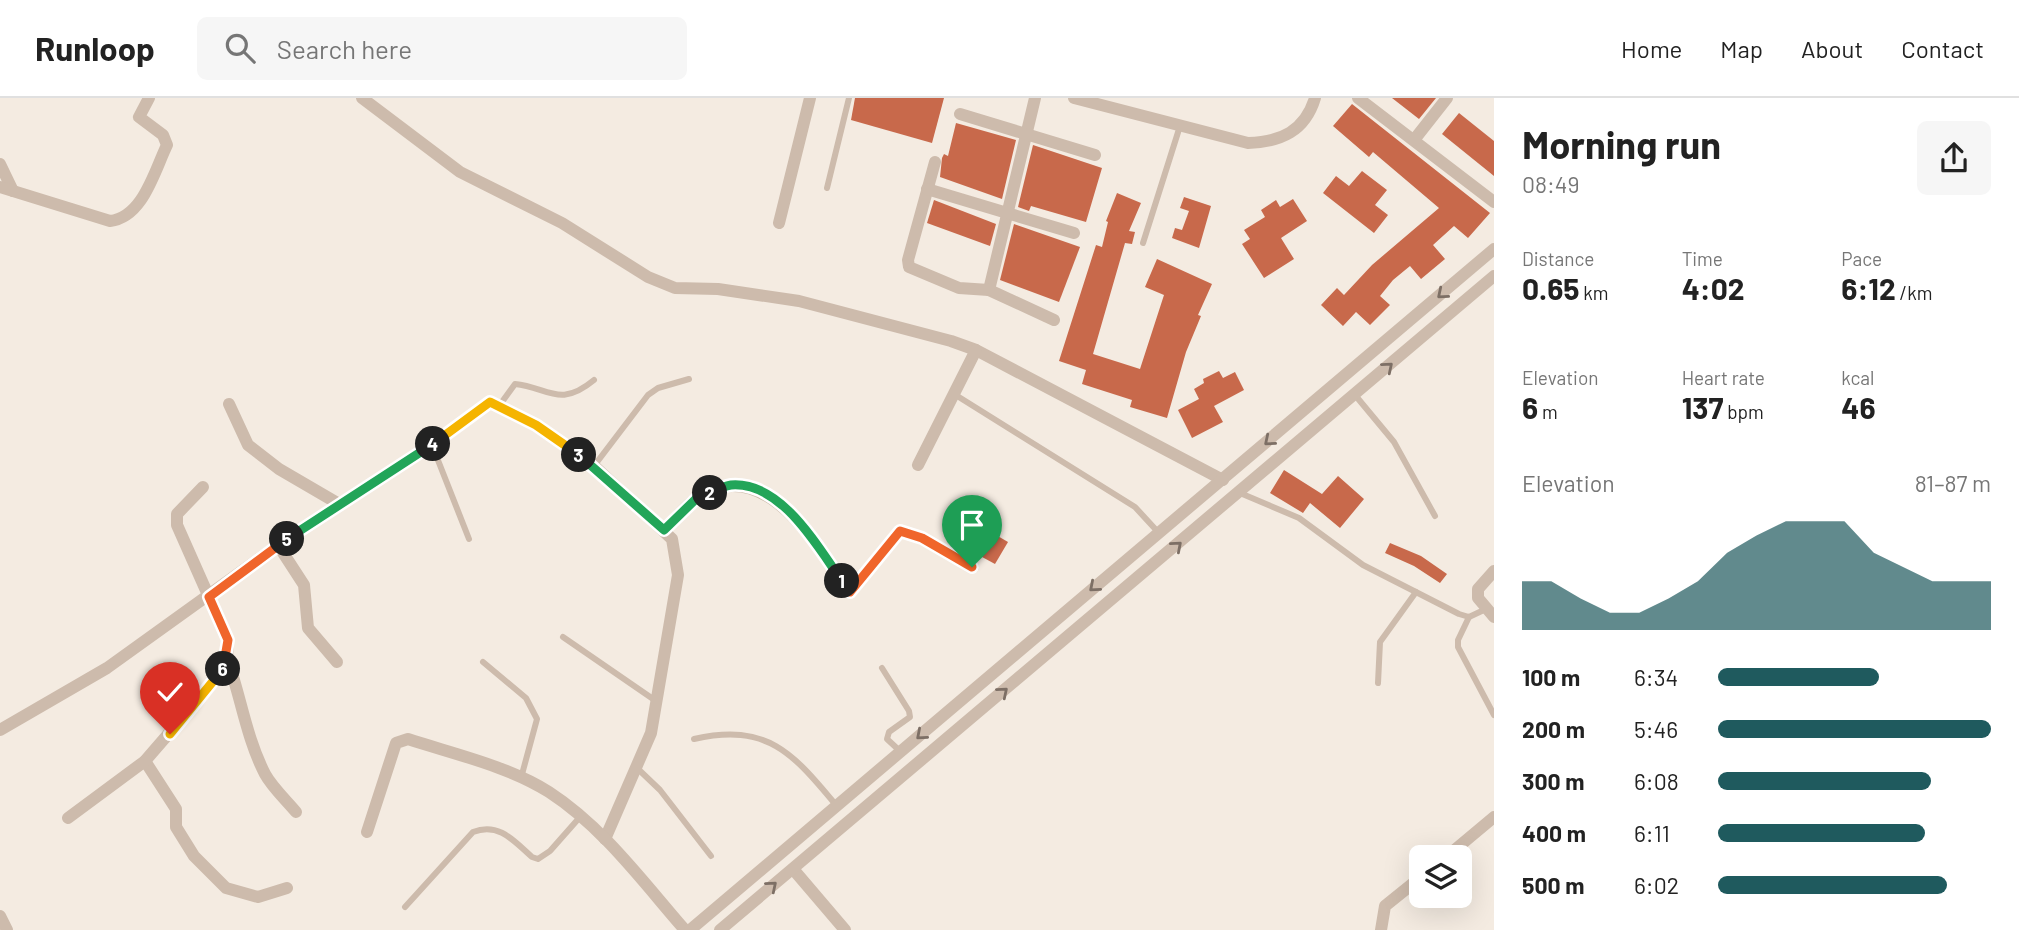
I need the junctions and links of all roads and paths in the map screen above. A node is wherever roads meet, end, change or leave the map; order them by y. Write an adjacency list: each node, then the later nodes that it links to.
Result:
1 (149, 98): 20 (street)
2 (362, 98): 30 (street)
3 (810, 98): 23 (street)
4 (849, 98): 18 (lane)
5 (1035, 98): 12 (street)
6 (1074, 98): 11 (street)
7 (1315, 98): 11 (street)
8 (1358, 98): 13 (street)
9 (1447, 98): 13 (street)
10 (960, 114): 12 (street)
11 (1180, 126): 25 (lane)
12 (1027, 133): 14 (street); 22 (street)
13 (1414, 140): 21 (street)
14 (1095, 155)
15 (935, 162): 19 (street)
16 (0, 164): 20 (street)
17 (0, 187): 20 (street)
18 (827, 188)
19 (927, 189): 22 (street); 28 (street)
20 (13, 191)
21 (1494, 202)
22 (1009, 212): 24 (street); 28 (street)
23 (779, 223)
24 (1074, 233)
25 (1143, 243)
26 (1494, 249): 40 (street, one-way to 40)
27 (1494, 276): 34 (street, one-way to 27)
28 (989, 290): 29 (street)
29 (1054, 320)
30 (976, 350): 33 (street); 40 (street)
31 (689, 379): 39 (lane)
32 (594, 380): 36 (lane)
33 (954, 394): 38 (street); 46 (lane)
34 (1355, 395): 42 (street); 44 (lane)
35 (229, 404): 43 (street)
36 (499, 406): 37 (street); 39 (street)
37 (432, 445): 43 (street); 47 (lane)
38 (918, 465)
39 (594, 466): 45 (street)
40 (1223, 480): 46 (street)
41 (203, 487): 52 (street)
42 (1238, 492): 51 (lane); 78 (street, one-way to 42)
43 (339, 504): 48 (street)
44 (1435, 516)
45 (664, 530): 49 (street); 61 (street)
46 (1158, 532): 65 (street, one-way to 65)
47 (469, 539)
48 (278, 545): 52 (street); 57 (street)
49 (972, 567)
50 (1494, 571): 53 (street)
51 (1416, 592): 54 (lane); 60 (lane)
52 (209, 597): 56 (street); 63 (street)
53 (1490, 613): 54 (lane)
54 (1469, 617): 62 (lane)
55 (563, 637): 61 (lane)
56 (227, 658): 66 (street); 70 (street)
57 (337, 662)
58 (483, 662): 68 (lane)
59 (882, 668): 65 (lane)
60 (1378, 683)
61 (656, 701): 67 (street)
62 (1494, 715)
63 (0, 730)
64 (694, 739): 69 (lane)
65 (901, 752): 69 (street)
66 (145, 761): 73 (street); 80 (street)
67 (638, 768): 75 (street); 77 (lane)
68 (521, 778): 71 (street); 74 (street)
69 (837, 806): 82 (street)
70 (296, 812)
71 (580, 817): 75 (street); 81 (lane)
72 (1494, 817): 76 (street)
73 (68, 818)
74 (367, 832)
75 (605, 839): 85 (street)
76 (1461, 845)
77 (711, 856)
78 (793, 869): 87 (street, one-way to 78); 88 (street)
79 (1409, 887): 89 (street)
80 (287, 888)
81 (405, 907)
82 (707, 914): 86 (street); 87 (street)
83 (0, 916): 84 (street)
84 (7, 930)
85 (685, 930)
86 (690, 930)
87 (721, 930)
88 (845, 930)
89 (1381, 930)

